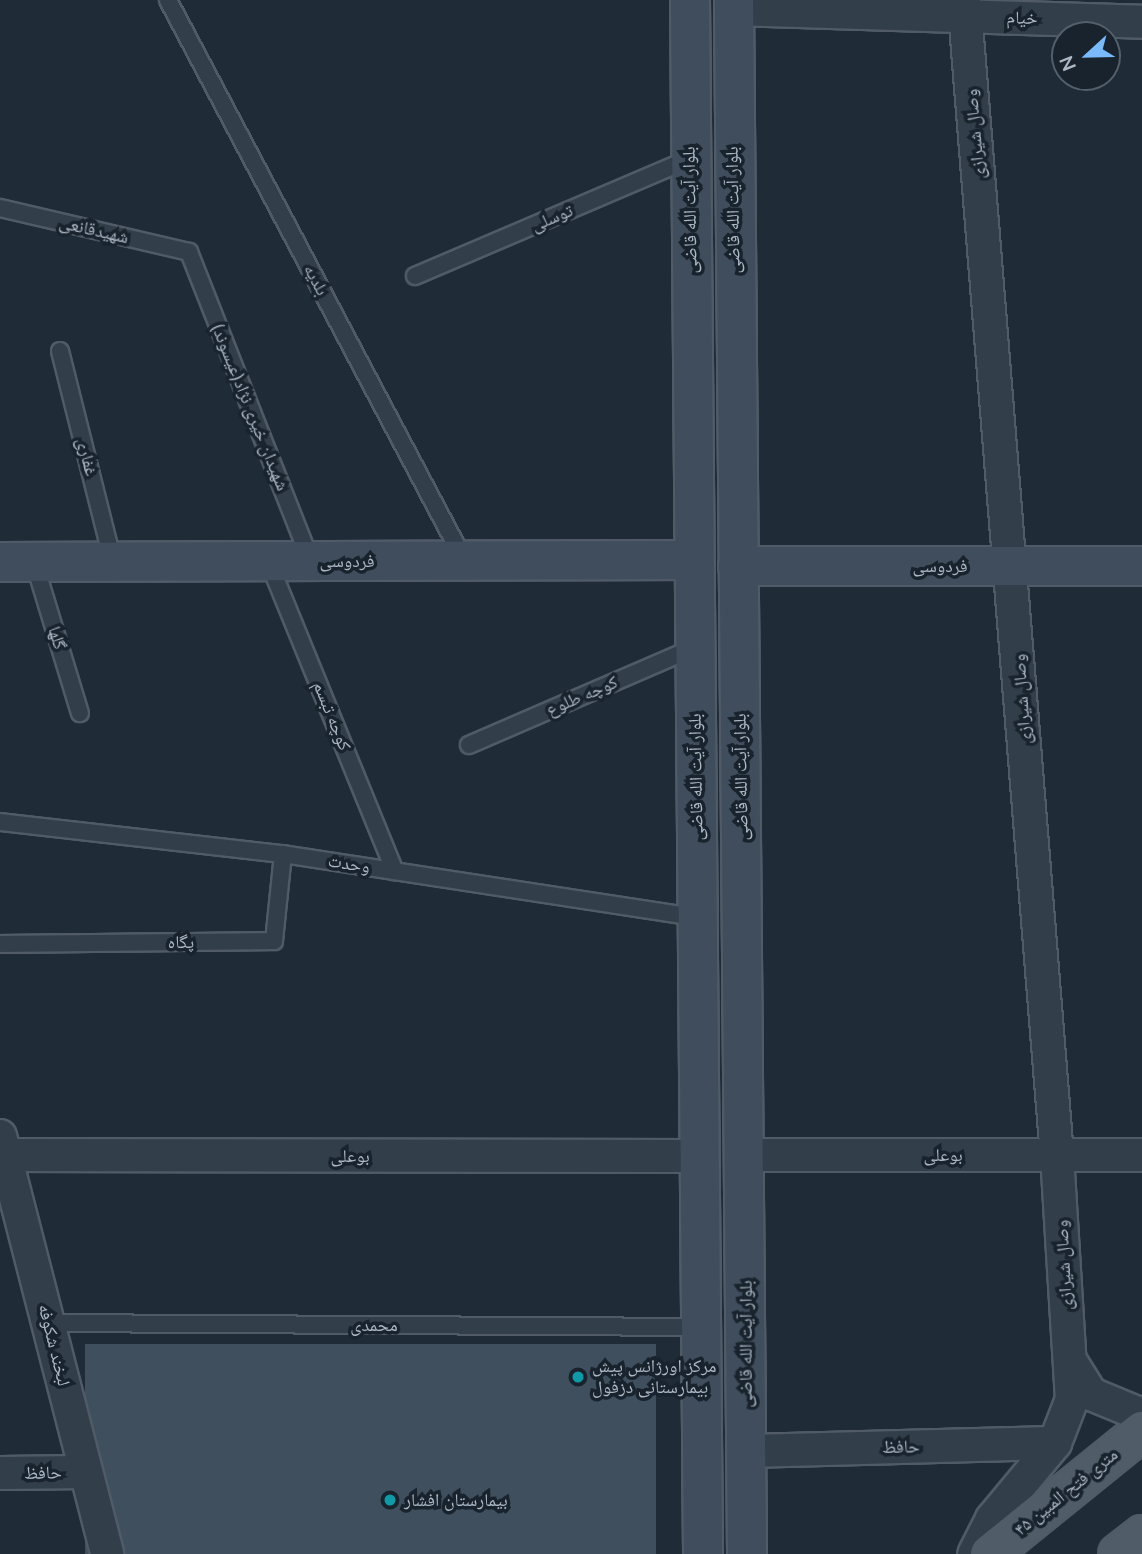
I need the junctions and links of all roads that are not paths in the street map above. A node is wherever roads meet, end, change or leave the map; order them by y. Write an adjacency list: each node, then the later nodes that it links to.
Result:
1 (168, 0): 14 (lane, بلدیه)
2 (690, 0): 7 (main road, بلوار آیت‌ الله قاضی)
3 (734, 5): 4 (street, خیام); 6 (main road, بلوار آیت ‌الله قاضی)
4 (965, 8): 5 (street, خیام); 19 (street, وصال شیرازی)
5 (1142, 22)
6 (732, 145): 7 (main road); 18 (main road, بلوار آیت ‌الله قاضی)
7 (689, 152): 10 (lane, توسلی); 15 (main road, بلوار آیت‌ الله قاضی)
8 (0, 208): 9 (lane, شهیدقانعی)
9 (189, 252): 13 (lane, شهیدان خیری نژاد(عیسوند))
10 (415, 276)
11 (60, 351): 17 (lane, غفاری)
12 (269, 561): 13 (main road, فردوسی); 17 (main road, فردوسی); 26 (lane, کوچه تبسم)
13 (311, 561): 14 (main road, فردوسی)
14 (464, 561): 15 (main road, فردوسی)
15 (694, 561): 21 (main road, بلوار آیت‌ الله قاضی)
16 (17, 562): 17 (main road, فردوسی); 22 (lane, گلها)
17 (113, 562)
18 (738, 566): 19 (main road, فردوسی); 30 (main road, بلوار آیت ‌الله قاضی)
19 (1012, 566): 20 (main road, فردوسی); 33 (street, وصال شیرازی)
20 (1142, 566)
21 (695, 647): 23 (lane, کوچه طلوع); 27 (main road, بلوار آیت‌ الله قاضی)
22 (80, 713)
23 (468, 745)
24 (0, 822): 25 (lane, وحدت)
25 (283, 854): 26 (lane, وحدت); 28 (lane, پگاه)
26 (395, 872): 27 (lane, وحدت)
27 (697, 918): 29 (main road, بلوار آیت‌ الله قاضی)
28 (0, 944)
29 (698, 1012): 30 (main road); 35 (main road, بلوار آیت‌ الله قاضی)
30 (743, 1012): 32 (main road, بلوار آیت ‌الله قاضی)
31 (2, 1149): 35 (street, بوعلی); 36 (street, لبخند شکوفه)
32 (744, 1155): 33 (street, بوعلی); 42 (main road, بلوار آیت ‌الله قاضی)
33 (1057, 1155): 34 (street, بوعلی); 38 (street, وصال شیرازی)
34 (1142, 1155)
35 (699, 1156): 37 (main road, بلوار آیت‌ الله قاضی)
36 (48, 1322): 37 (lane, محمدی); 43 (street, لبخند شکوفه)
37 (701, 1327): 47 (main road, بلوار آیت‌ الله قاضی)
38 (1069, 1359): 39 (street); 41 (street, وصال شیرازی)
39 (1142, 1415)
40 (1142, 1431): 50 (main road, ۴۵ متری فتح المبین)
41 (1055, 1443): 42 (street, حافظ); 49 (street)
42 (746, 1451): 48 (main road, بلوار آیت ‌الله قاضی)
43 (86, 1472): 44 (street, حافظ); 46 (street, لبخند شکوفه)
44 (0, 1473)
45 (1142, 1535): 51 (main road)
46 (107, 1554)
47 (703, 1554)
48 (747, 1554)
49 (974, 1554)
50 (990, 1554)
51 (1118, 1554)

